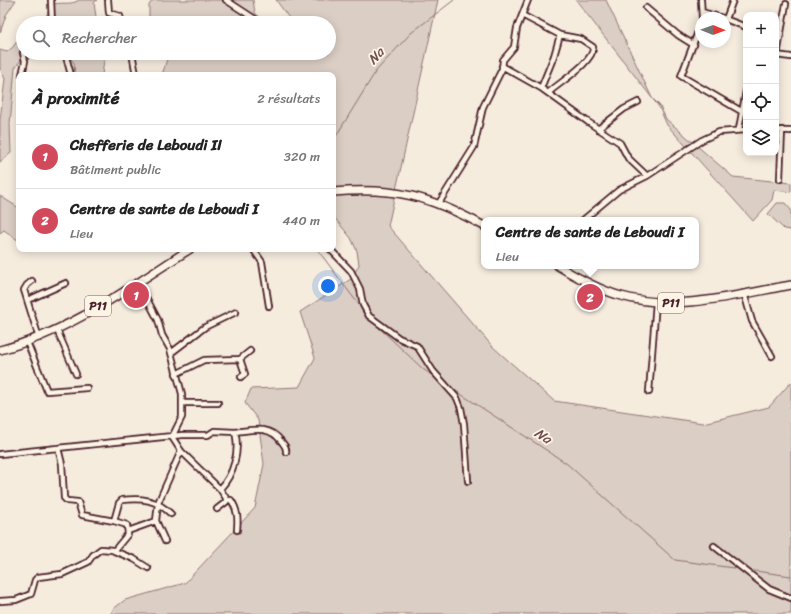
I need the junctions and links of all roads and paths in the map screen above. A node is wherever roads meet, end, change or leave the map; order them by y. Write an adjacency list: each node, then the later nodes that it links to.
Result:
1 (51, 0): 12 (street)
2 (108, 0): 13 (street)
3 (226, 0): 14 (street)
4 (528, 0): 11 (street)
5 (701, 0): 9 (street)
6 (733, 0): 10 (street)
7 (786, 4): 18 (street)
8 (646, 8): 20 (street)
9 (702, 12)
10 (728, 12)
11 (522, 15): 17 (street); 26 (street)
12 (52, 16)
13 (119, 16)
14 (250, 16)
15 (731, 22): 16 (street)
16 (743, 27)
17 (560, 35): 30 (street); 31 (street)
18 (779, 36)
19 (695, 42): 20 (street)
20 (694, 45): 34 (street)
21 (779, 55): 22 (street)
22 (791, 57)
23 (25, 60): 27 (street)
24 (67, 60): 28 (street)
25 (133, 60): 29 (street)
26 (502, 66): 30 (street); 43 (street)
27 (23, 72)
28 (70, 72)
29 (135, 72)
30 (541, 88): 31 (street)
31 (548, 93): 35 (street)
32 (638, 102): 35 (street)
33 (743, 103): 34 (street)
34 (741, 111): 36 (street)
35 (598, 129): 40 (street)
36 (739, 130): 37 (street); 40 (street)
37 (743, 130)
38 (782, 130): 39 (street); 41 (street)
39 (791, 131)
40 (647, 176): 44 (street)
41 (780, 179)
42 (336, 192): 43 (main road)
43 (439, 203): 45 (main road)
44 (587, 217)
45 (481, 224)
46 (185, 252): 51 (main road, P11)
47 (256, 252): 57 (street)
48 (333, 252): 80 (street)
49 (564, 269): 56 (main road, P11)
50 (32, 281): 55 (street)
51 (138, 282): 59 (main road, P11); 64 (street)
52 (66, 284): 55 (street)
53 (791, 285): 54 (main road, P11)
54 (744, 293): 56 (main road, P11); 65 (street)
55 (28, 300): 60 (street)
56 (656, 302): 71 (street)
57 (269, 306)
58 (236, 312): 64 (street)
59 (57, 330): 60 (main road, P11); 67 (street)
60 (40, 338): 61 (main road, P11)
61 (27, 342): 62 (main road, P11); 70 (street)
62 (0, 350)
63 (250, 351): 66 (street)
64 (171, 353): 68 (street)
65 (772, 356)
66 (240, 359): 68 (street); 69 (street)
67 (76, 374)
68 (176, 374): 72 (street)
69 (241, 376)
70 (87, 388)
71 (649, 392)
72 (183, 403): 73 (street); 75 (street)
73 (218, 404)
74 (235, 432): 75 (street); 78 (street); 81 (street)
75 (172, 437): 76 (street); 77 (street)
76 (58, 448): 79 (street); 86 (street)
77 (181, 451): 81 (street); 83 (street)
78 (286, 452)
79 (0, 454)
80 (468, 481)
81 (220, 489): 82 (street)
82 (227, 500): 84 (street); 88 (street)
83 (158, 503): 85 (street); 86 (street); 87 (street)
84 (217, 509)
85 (171, 514)
86 (114, 521): 89 (street)
87 (156, 521): 89 (street); 90 (street)
88 (236, 530)
89 (128, 531): 92 (street)
90 (165, 541)
91 (714, 546): 94 (street)
92 (113, 550): 93 (street); 95 (street)
93 (148, 568)
94 (791, 598)
95 (0, 601)

